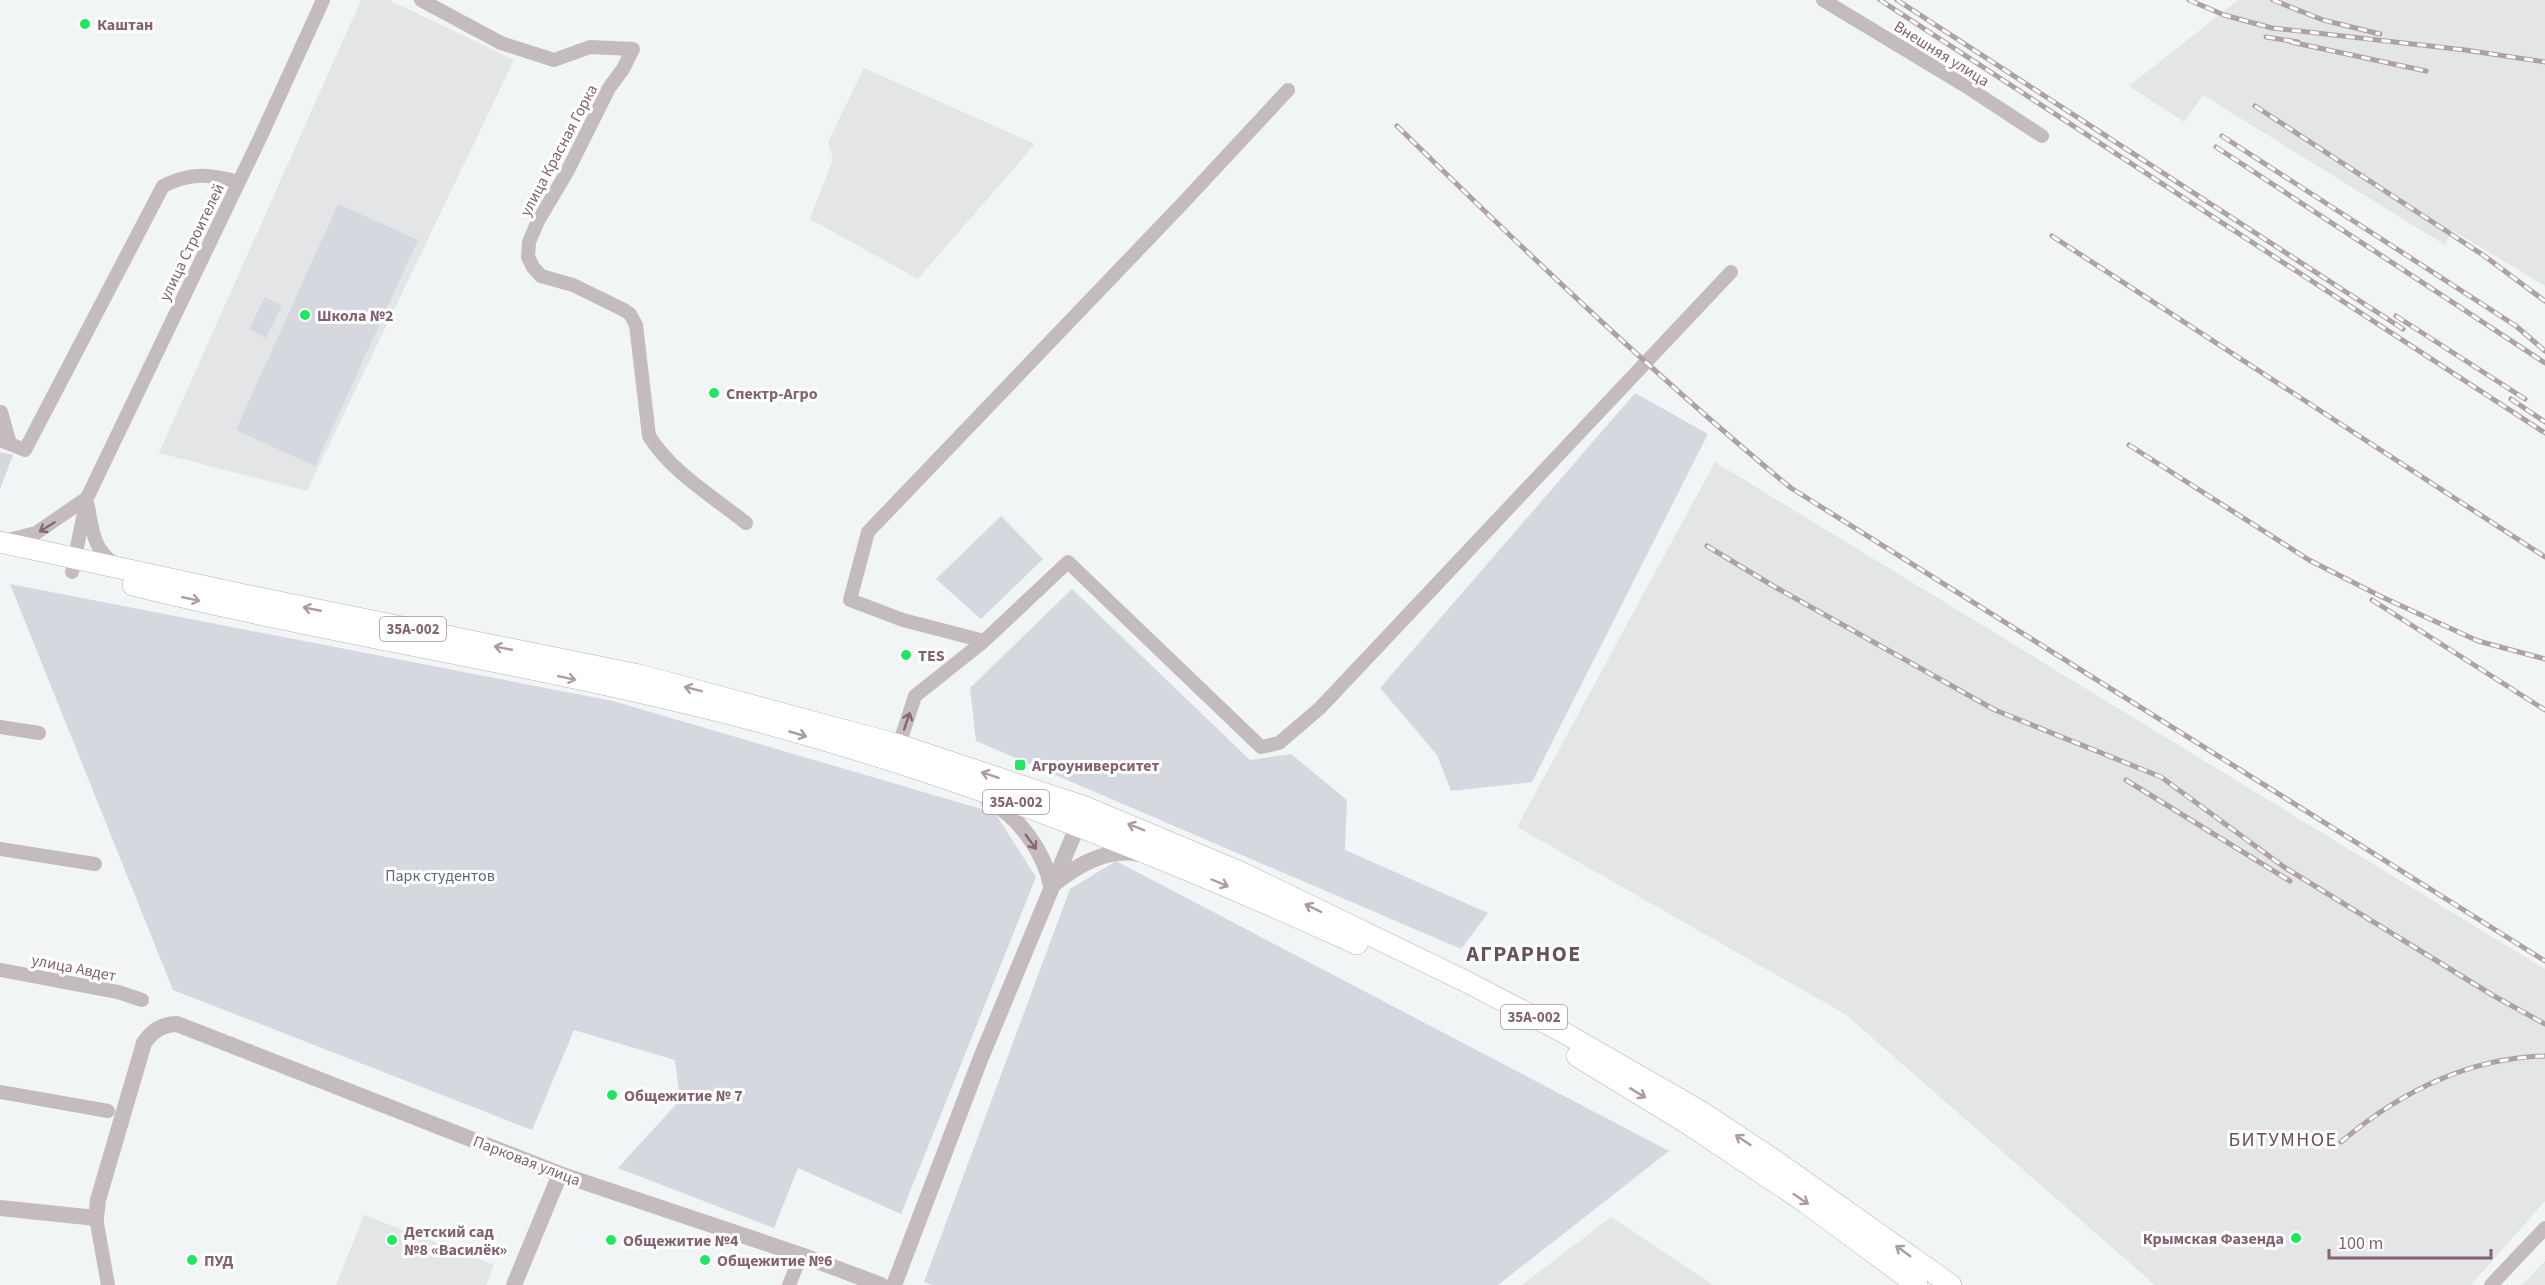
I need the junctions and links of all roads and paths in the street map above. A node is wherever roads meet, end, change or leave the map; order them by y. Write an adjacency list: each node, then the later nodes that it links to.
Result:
1 (323, 0): 6 (street, улица Строителей)
2 (421, 0): 11 (street, улица Красная Горка)
3 (1823, 0): 5 (street, Внешняя улица)
4 (1288, 90): 16 (street)
5 (2042, 136)
6 (238, 182): 9 (street); 10 (street, улица Строителей)
7 (1731, 272): 16 (street)
8 (1, 412): 9 (street)
9 (5, 442)
10 (87, 498): 12 (street, one-way to 12); 14 (street, улица Строителей); 15 (street)
11 (746, 523)
12 (0, 541): 14 (main road, 35А-002)
13 (0, 556): 14 (main road, 35А-002)
14 (74, 565): 15 (main road, 35А-002); 20 (main road, 35А-002, one-way to 20)
15 (129, 570): 19 (main road, 35А-002, one-way to 15)
16 (984, 641): 19 (street, one-way to 16)
17 (0, 727): 18 (street)
18 (39, 733)
19 (899, 745): 21 (main road, 35А-002, one-way to 19)
20 (954, 781): 21 (main road, 35А-002); 25 (street, one-way to 25)
21 (1081, 816): 23 (main road, 35А-002); 25 (street); 35 (main road, 35А-002, one-way to 21)
22 (0, 849): 24 (street)
23 (1166, 860): 25 (street); 41 (main road, 35А-002, one-way to 41)
24 (95, 864)
25 (1051, 886): 40 (street)
26 (0, 970): 27 (street, улица Авдет)
27 (142, 1000)
28 (0, 1092): 29 (street)
29 (108, 1112)
30 (560, 1174): 32 (street, Парковая улица); 34 (street, Парковая улица); 37 (street)
31 (0, 1208): 32 (street)
32 (96, 1218): 36 (street)
33 (2545, 1228): 42 (street)
34 (801, 1255): 38 (street); 39 (street, Парковая улица)
35 (1950, 1284): 41 (main road)
36 (108, 1285)
37 (514, 1285)
38 (789, 1285)
39 (881, 1285)
40 (894, 1285)
41 (1919, 1285)
42 (2491, 1285)

